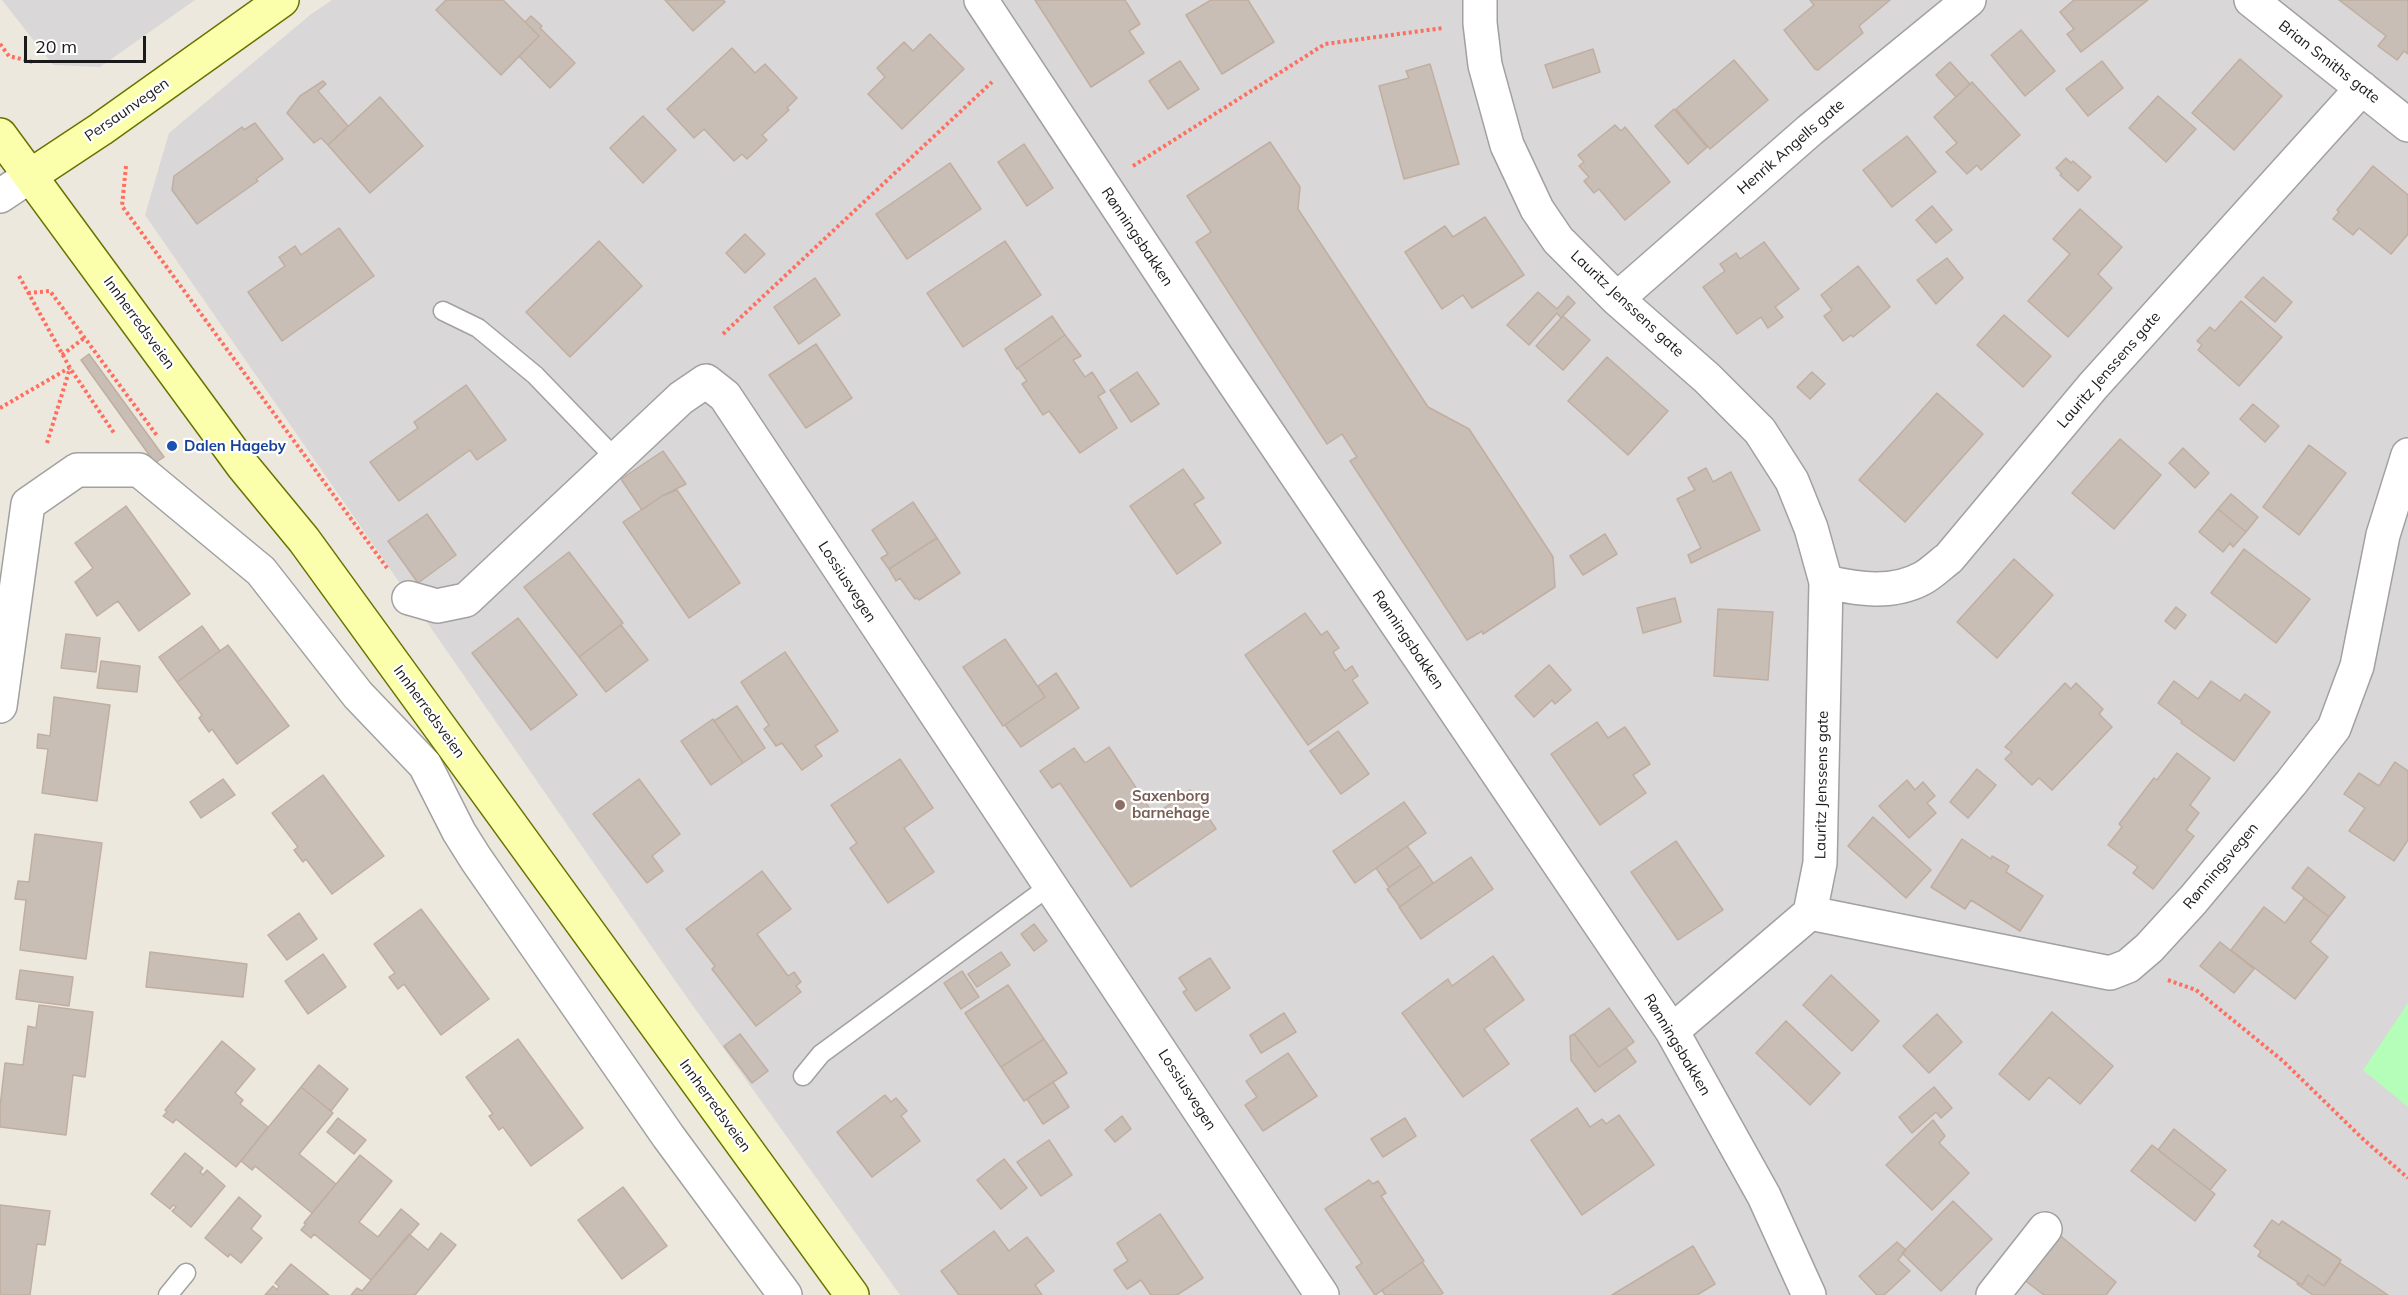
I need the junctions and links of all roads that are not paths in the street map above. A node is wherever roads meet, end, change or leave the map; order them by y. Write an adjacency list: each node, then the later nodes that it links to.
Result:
1 (282, 0): 9 (main road, Persaunvegen)
2 (981, 0): 20 (street, Rønningsbakken)
3 (1969, 0): 11 (street, Henrik Angells gate)
4 (2251, 0): 6 (street, Brian Smiths gate)
5 (1480, 12): 11 (street, Lauritz Jenssens gate)
6 (2362, 88): 7 (street, Brian Smiths gate); 15 (street, Lauritz Jenssens gate)
7 (2408, 124)
8 (0, 135): 9 (main road, Innherredsveien)
9 (30, 176): 10 (street, Persaunvegen); 26 (main road, Innherredsveien)
10 (0, 196)
11 (1617, 299): 15 (street, Lauritz Jenssens gate)
12 (443, 311): 14 (lane)
13 (2408, 455): 19 (street, Rønningsvegen)
14 (616, 459): 16 (street, Lossiusvegen); 18 (street, Lossiusvegen)
15 (1826, 582): 19 (street, Lauritz Jenssens gate)
16 (409, 598)
17 (0, 706): 25 (street)
18 (1051, 885): 21 (lane); 27 (street, Lossiusvegen)
19 (1810, 913): 20 (street)
20 (1672, 1031): 28 (street, Rønningsbakken)
21 (803, 1076)
22 (2045, 1229): 29 (street)
23 (186, 1273): 24 (lane)
24 (168, 1295)
25 (785, 1295)
26 (852, 1295)
27 (1322, 1295)
28 (1809, 1295)
29 (1993, 1295)

